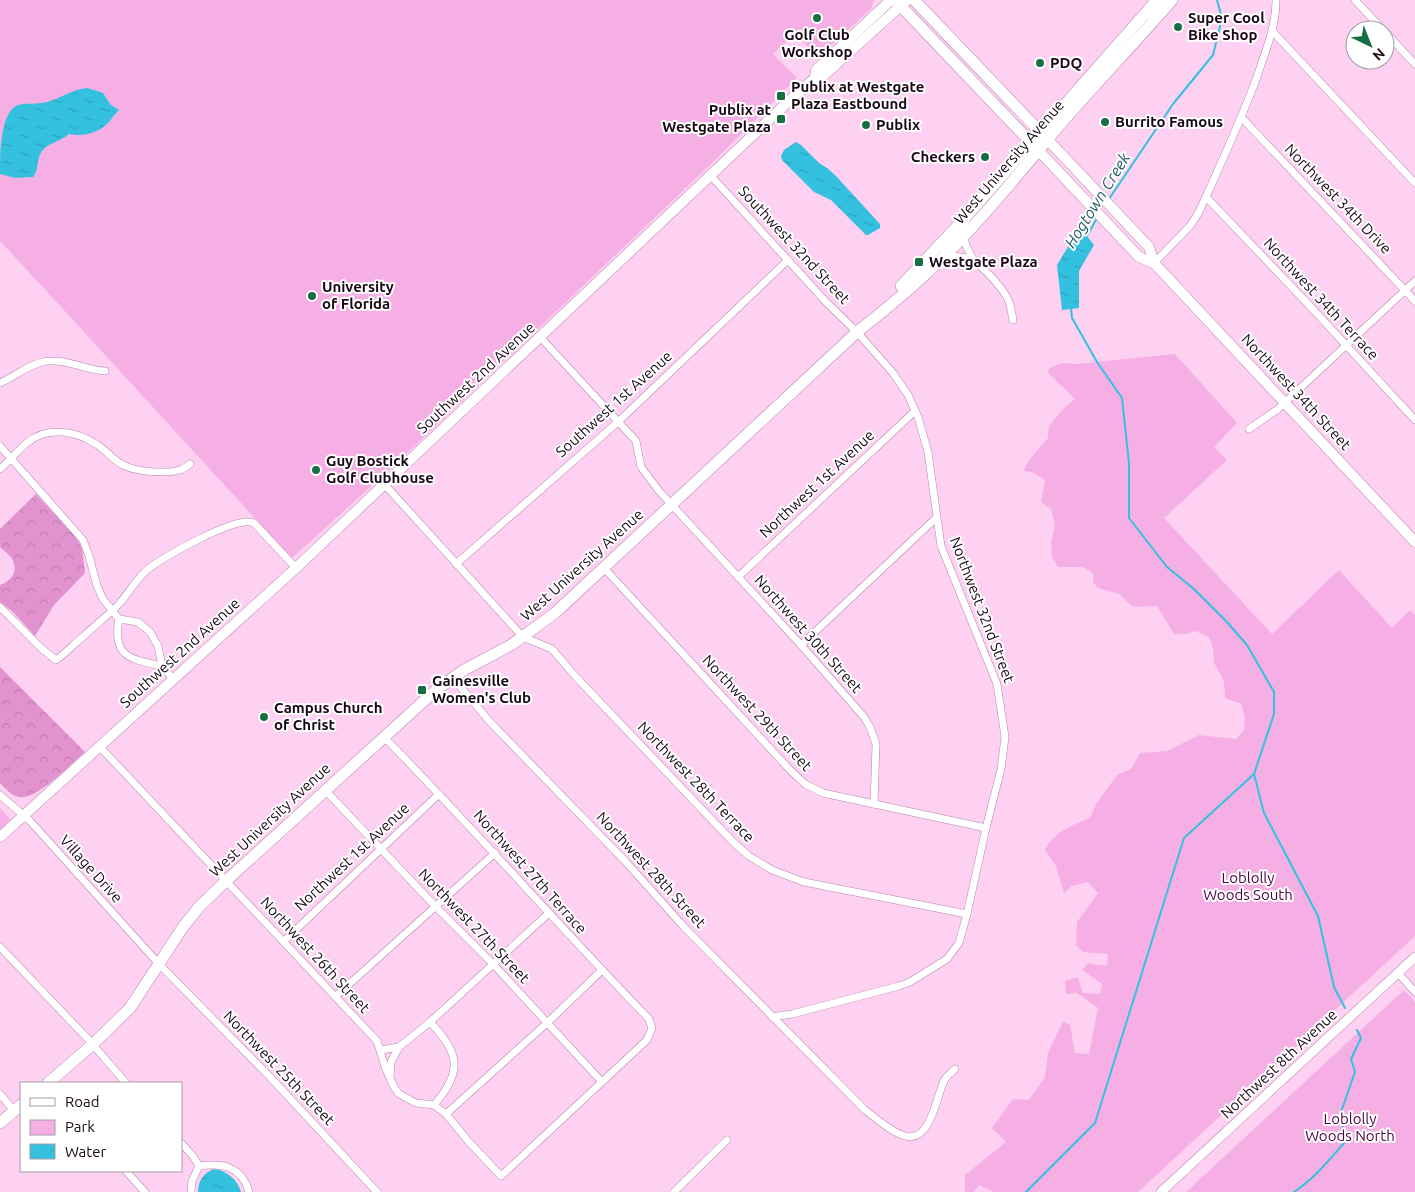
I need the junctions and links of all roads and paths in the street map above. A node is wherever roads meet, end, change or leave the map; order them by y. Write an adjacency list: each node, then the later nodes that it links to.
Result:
1 (914, 0): 14 (main road)
2 (1157, 0): 14 (main road, West University Avenue)
3 (1164, 0): 8 (main road)
4 (1172, 0): 8 (main road, West University Avenue)
5 (1276, 0): 10 (street)
6 (1355, 0): 9 (street)
7 (898, 2): 15 (main road); 16 (main road, Southwest 2nd Avenue)
8 (1154, 20): 14 (main road, West University Avenue)
9 (1374, 20)
10 (1272, 32): 13 (street); 17 (street)
11 (1395, 43): 12 (street)
12 (1415, 64)
13 (1241, 117): 18 (street); 26 (street, Northwest 34th Drive)
14 (1044, 136): 15 (main road, West University Avenue); 24 (main road, Northwest 34th Street)
15 (1035, 147): 19 (main road, West University Avenue); 20 (main road, West University Avenue); 24 (main road, Northwest 34th Street)
16 (711, 176): 22 (street, Southwest 32nd Street); 30 (main road, Southwest 2nd Avenue)
17 (1415, 183)
18 (1206, 197): 24 (street); 31 (street, Northwest 34th Terrace)
19 (964, 219): 21 (main road); 29 (main road, West University Avenue)
20 (964, 237): 21 (main road, West University Avenue); 23 (street)
21 (946, 254): 23 (street); 29 (main road, West University Avenue)
22 (788, 260): 29 (street, Southwest 32nd Street); 36 (street, Southwest 1st Avenue)
23 (974, 262): 28 (street)
24 (1154, 263): 34 (main road, Northwest 34th Street)
25 (1415, 281): 26 (street)
26 (1405, 290): 27 (street, Northwest 34th Drive); 31 (street)
27 (1415, 301)
28 (1012, 320)
29 (857, 332): 35 (street, Northwest 32nd Street); 44 (main road, West University Avenue)
30 (541, 338): 36 (street, Northwest 30th Street); 43 (main road, Southwest 2nd Avenue)
31 (1345, 345): 34 (street); 37 (street, Northwest 34th Terrace)
32 (105, 371): 33 (street)
33 (0, 383)
34 (1285, 402): 38 (street); 46 (main road, Northwest 34th Street)
35 (915, 411): 45 (street, Northwest 32nd Street); 50 (street, Northwest 1st Avenue)
36 (619, 420): 44 (street, Northwest 30th Street); 47 (street, Southwest 1st Avenue)
37 (1415, 420)
38 (1250, 430)
39 (0, 446): 40 (street)
40 (12, 459): 41 (street); 42 (street); 52 (street)
41 (190, 464)
42 (0, 469)
43 (385, 485): 47 (street); 48 (main road, Southwest 2nd Avenue)
44 (672, 504): 49 (main road, West University Avenue); 50 (street, Northwest 30th Street)
45 (936, 518): 55 (street); 66 (street, Northwest 32nd Street)
46 (1415, 542)
47 (456, 564): 54 (street)
48 (296, 568): 52 (street); 58 (main road, Southwest 2nd Avenue)
49 (604, 568): 54 (main road, West University Avenue); 64 (street, Northwest 29th Street)
50 (738, 577): 55 (street, Northwest 30th Street)
51 (0, 606): 52 (street)
52 (112, 611): 53 (street)
53 (119, 619): 56 (street); 56 (street)
54 (524, 637): 57 (main road, West University Avenue); 73 (street, Northwest 28th Terrace)
55 (801, 645): 64 (street, Northwest 30th Street)
56 (162, 666): 58 (street)
57 (453, 678): 59 (main road, West University Avenue); 83 (street, Northwest 28th Street)
58 (173, 679): 60 (main road, Southwest 2nd Avenue)
59 (384, 737): 61 (main road, West University Avenue); 62 (street, Northwest 27th Terrace)
60 (100, 747): 65 (main road, Southwest 2nd Avenue); 70 (street, Northwest 26th Street)
61 (325, 790): 68 (street, Northwest 27th Street); 70 (main road, West University Avenue)
62 (440, 794): 68 (street, Northwest 1st Avenue); 69 (street, Northwest 27th Terrace)
63 (0, 795): 65 (street, Village Drive)
64 (874, 804): 66 (street, Northwest 29th Street)
65 (24, 815): 67 (main road, Southwest 2nd Avenue); 77 (street, Village Drive)
66 (986, 828): 73 (street, Northwest 32nd Street)
67 (0, 837)
68 (381, 849): 71 (street, Northwest 27th Street); 74 (street, Northwest 1st Avenue)
69 (495, 853): 71 (street); 72 (street, Northwest 27th Terrace)
70 (227, 880): 74 (street, Northwest 26th Street); 77 (main road, West University Avenue)
71 (435, 906): 78 (street, Northwest 27th Street); 82 (street)
72 (549, 913): 78 (street); 79 (street, Northwest 27th Terrace)
73 (967, 914): 83 (street, Northwest 32nd Street)
74 (284, 941): 82 (street, Northwest 26th Street)
75 (0, 947): 86 (street)
76 (1415, 957): 80 (street, Northwest 8th Avenue)
77 (159, 964): 86 (main road, West University Avenue); 106 (street, Northwest 25th Street)
78 (493, 964): 84 (street); 85 (street, Northwest 27th Street)
79 (602, 970): 85 (street); 93 (street, Northwest 27th Terrace)
80 (1398, 973): 81 (street); 108 (street, Northwest 8th Avenue)
81 (1415, 992)
82 (336, 996): 88 (street, Northwest 26th Street)
83 (772, 1017): 89 (street, Northwest 28th Street)
84 (430, 1022): 87 (street); 95 (street)
85 (547, 1023): 93 (street, Northwest 27th Street); 97 (street)
86 (92, 1046): 91 (main road, West University Avenue); 92 (street)
87 (399, 1047): 88 (street); 90 (street)
88 (381, 1050): 90 (street, Northwest 26th Street)
89 (955, 1069)
90 (391, 1079): 95 (street, Northwest 26th Street)
91 (49, 1082)
92 (125, 1082)
93 (602, 1082): 97 (street, Northwest 26th Street)
94 (0, 1094): 96 (street)
95 (434, 1105): 97 (street, Northwest 26th Street)
96 (18, 1108): 98 (main road)
97 (446, 1114)
98 (0, 1123)
99 (727, 1140): 107 (street)
100 (182, 1144): 101 (street)
101 (199, 1166): 104 (street); 105 (street)
102 (127, 1172): 103 (street)
103 (145, 1192)
104 (192, 1192)
105 (249, 1192)
106 (377, 1192)
107 (674, 1192)
108 (1162, 1192)

